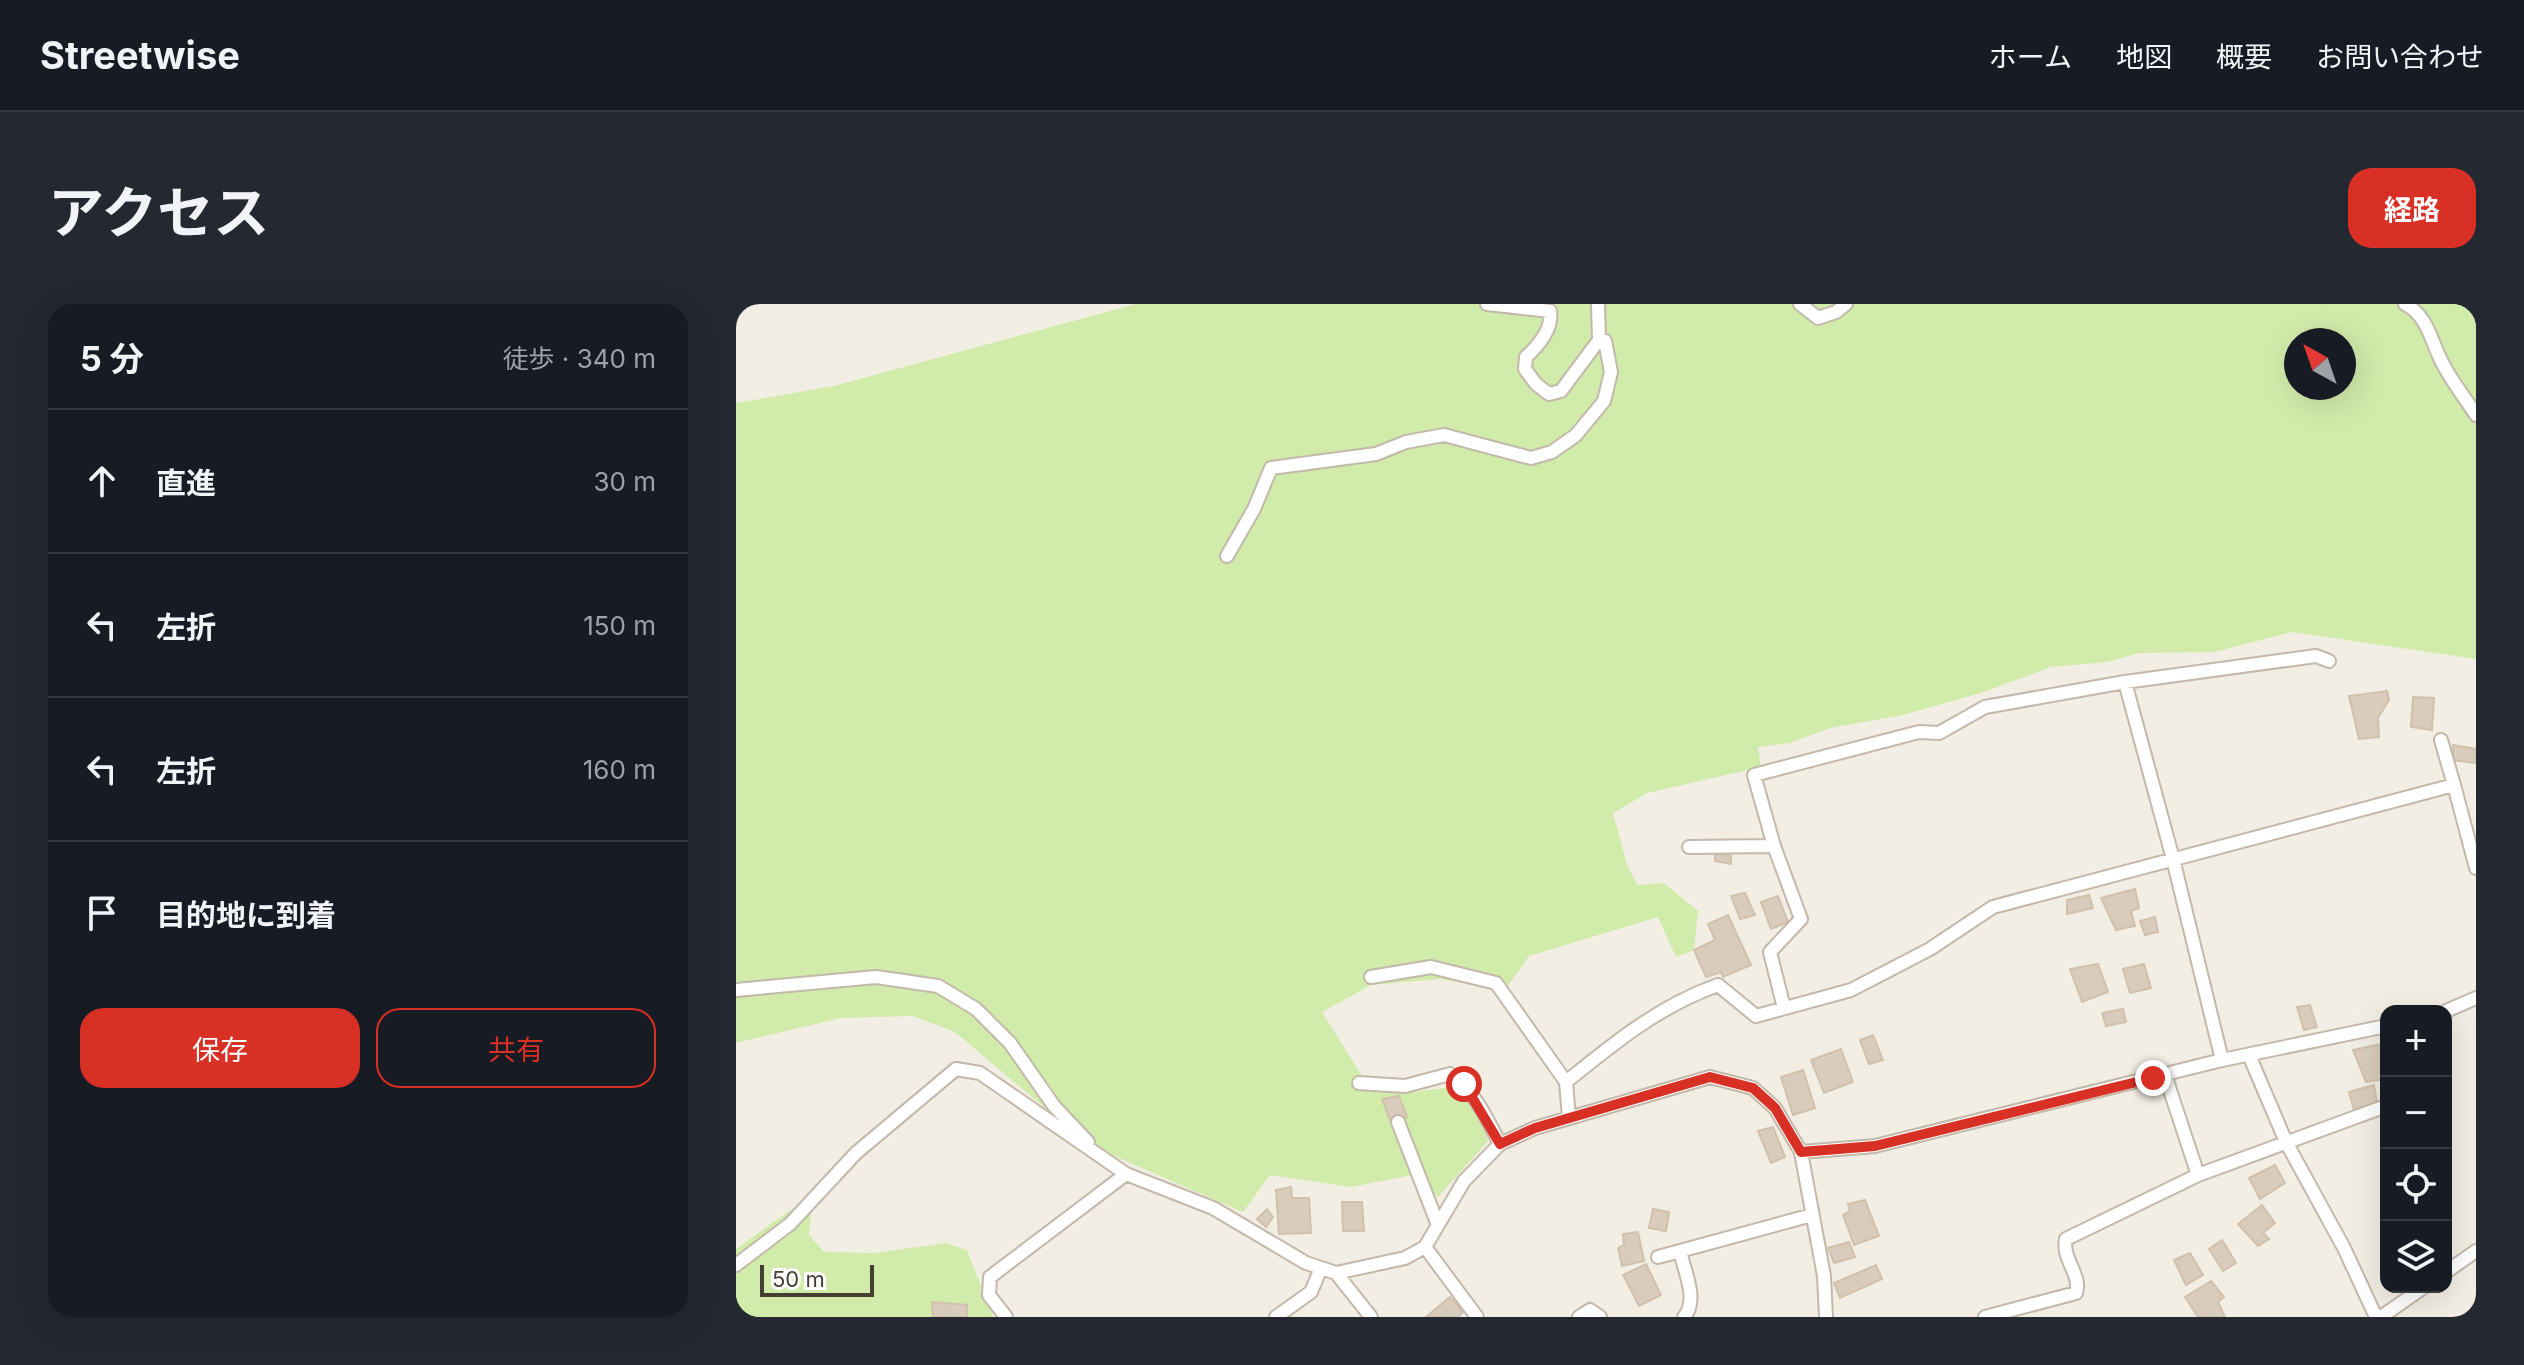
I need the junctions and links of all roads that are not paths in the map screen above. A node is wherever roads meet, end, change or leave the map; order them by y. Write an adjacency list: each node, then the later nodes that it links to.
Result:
1 (1487, 304): 6 (street)
2 (1598, 304): 6 (street)
3 (1800, 304): 4 (street)
4 (1846, 304)
5 (2405, 304): 7 (street)
6 (1599, 340): 8 (street)
7 (2476, 415)
8 (1227, 556)
9 (2329, 661): 10 (street)
10 (2125, 682): 13 (street); 15 (street)
11 (2441, 740): 12 (street)
12 (2454, 785): 15 (street); 16 (street)
13 (1774, 846): 14 (street); 20 (street)
14 (1689, 847)
15 (2173, 859): 20 (street); 24 (street)
16 (2476, 868)
17 (1371, 977): 26 (street)
18 (736, 990): 34 (street)
19 (2476, 998): 21 (street)
20 (1784, 1008): 26 (street)
21 (2452, 1008)
22 (2380, 1027): 23 (street)
23 (2249, 1055): 24 (street); 31 (street)
24 (2222, 1060): 25 (street)
25 (2165, 1075): 33 (street); 36 (street)
26 (1566, 1082): 29 (street)
27 (1359, 1083): 32 (street)
28 (2380, 1108): 31 (street)
29 (1569, 1118): 32 (street); 33 (street)
30 (1398, 1122): 38 (street)
31 (2286, 1142): 36 (street); 57 (street)
32 (1500, 1144): 38 (street)
33 (1801, 1152): 37 (street)
34 (1107, 1161): 35 (street); 43 (street)
35 (1126, 1174): 44 (street); 49 (street)
36 (2198, 1175): 56 (street)
37 (1812, 1215): 40 (street); 55 (street)
38 (1438, 1225): 39 (street)
39 (1425, 1247): 46 (street); 48 (street)
40 (1680, 1251): 42 (street); 54 (street)
41 (2476, 1251): 45 (street)
42 (1658, 1257)
43 (736, 1265)
44 (1321, 1268): 46 (street); 50 (street)
45 (2452, 1268)
46 (1336, 1273): 51 (street)
47 (2415, 1293): 57 (street)
48 (1479, 1315)
49 (1006, 1317)
50 (1276, 1317)
51 (1371, 1317)
52 (1579, 1317): 53 (street)
53 (1600, 1317)
54 (1684, 1317)
55 (1826, 1317)
56 (1985, 1317)
57 (2378, 1317)

